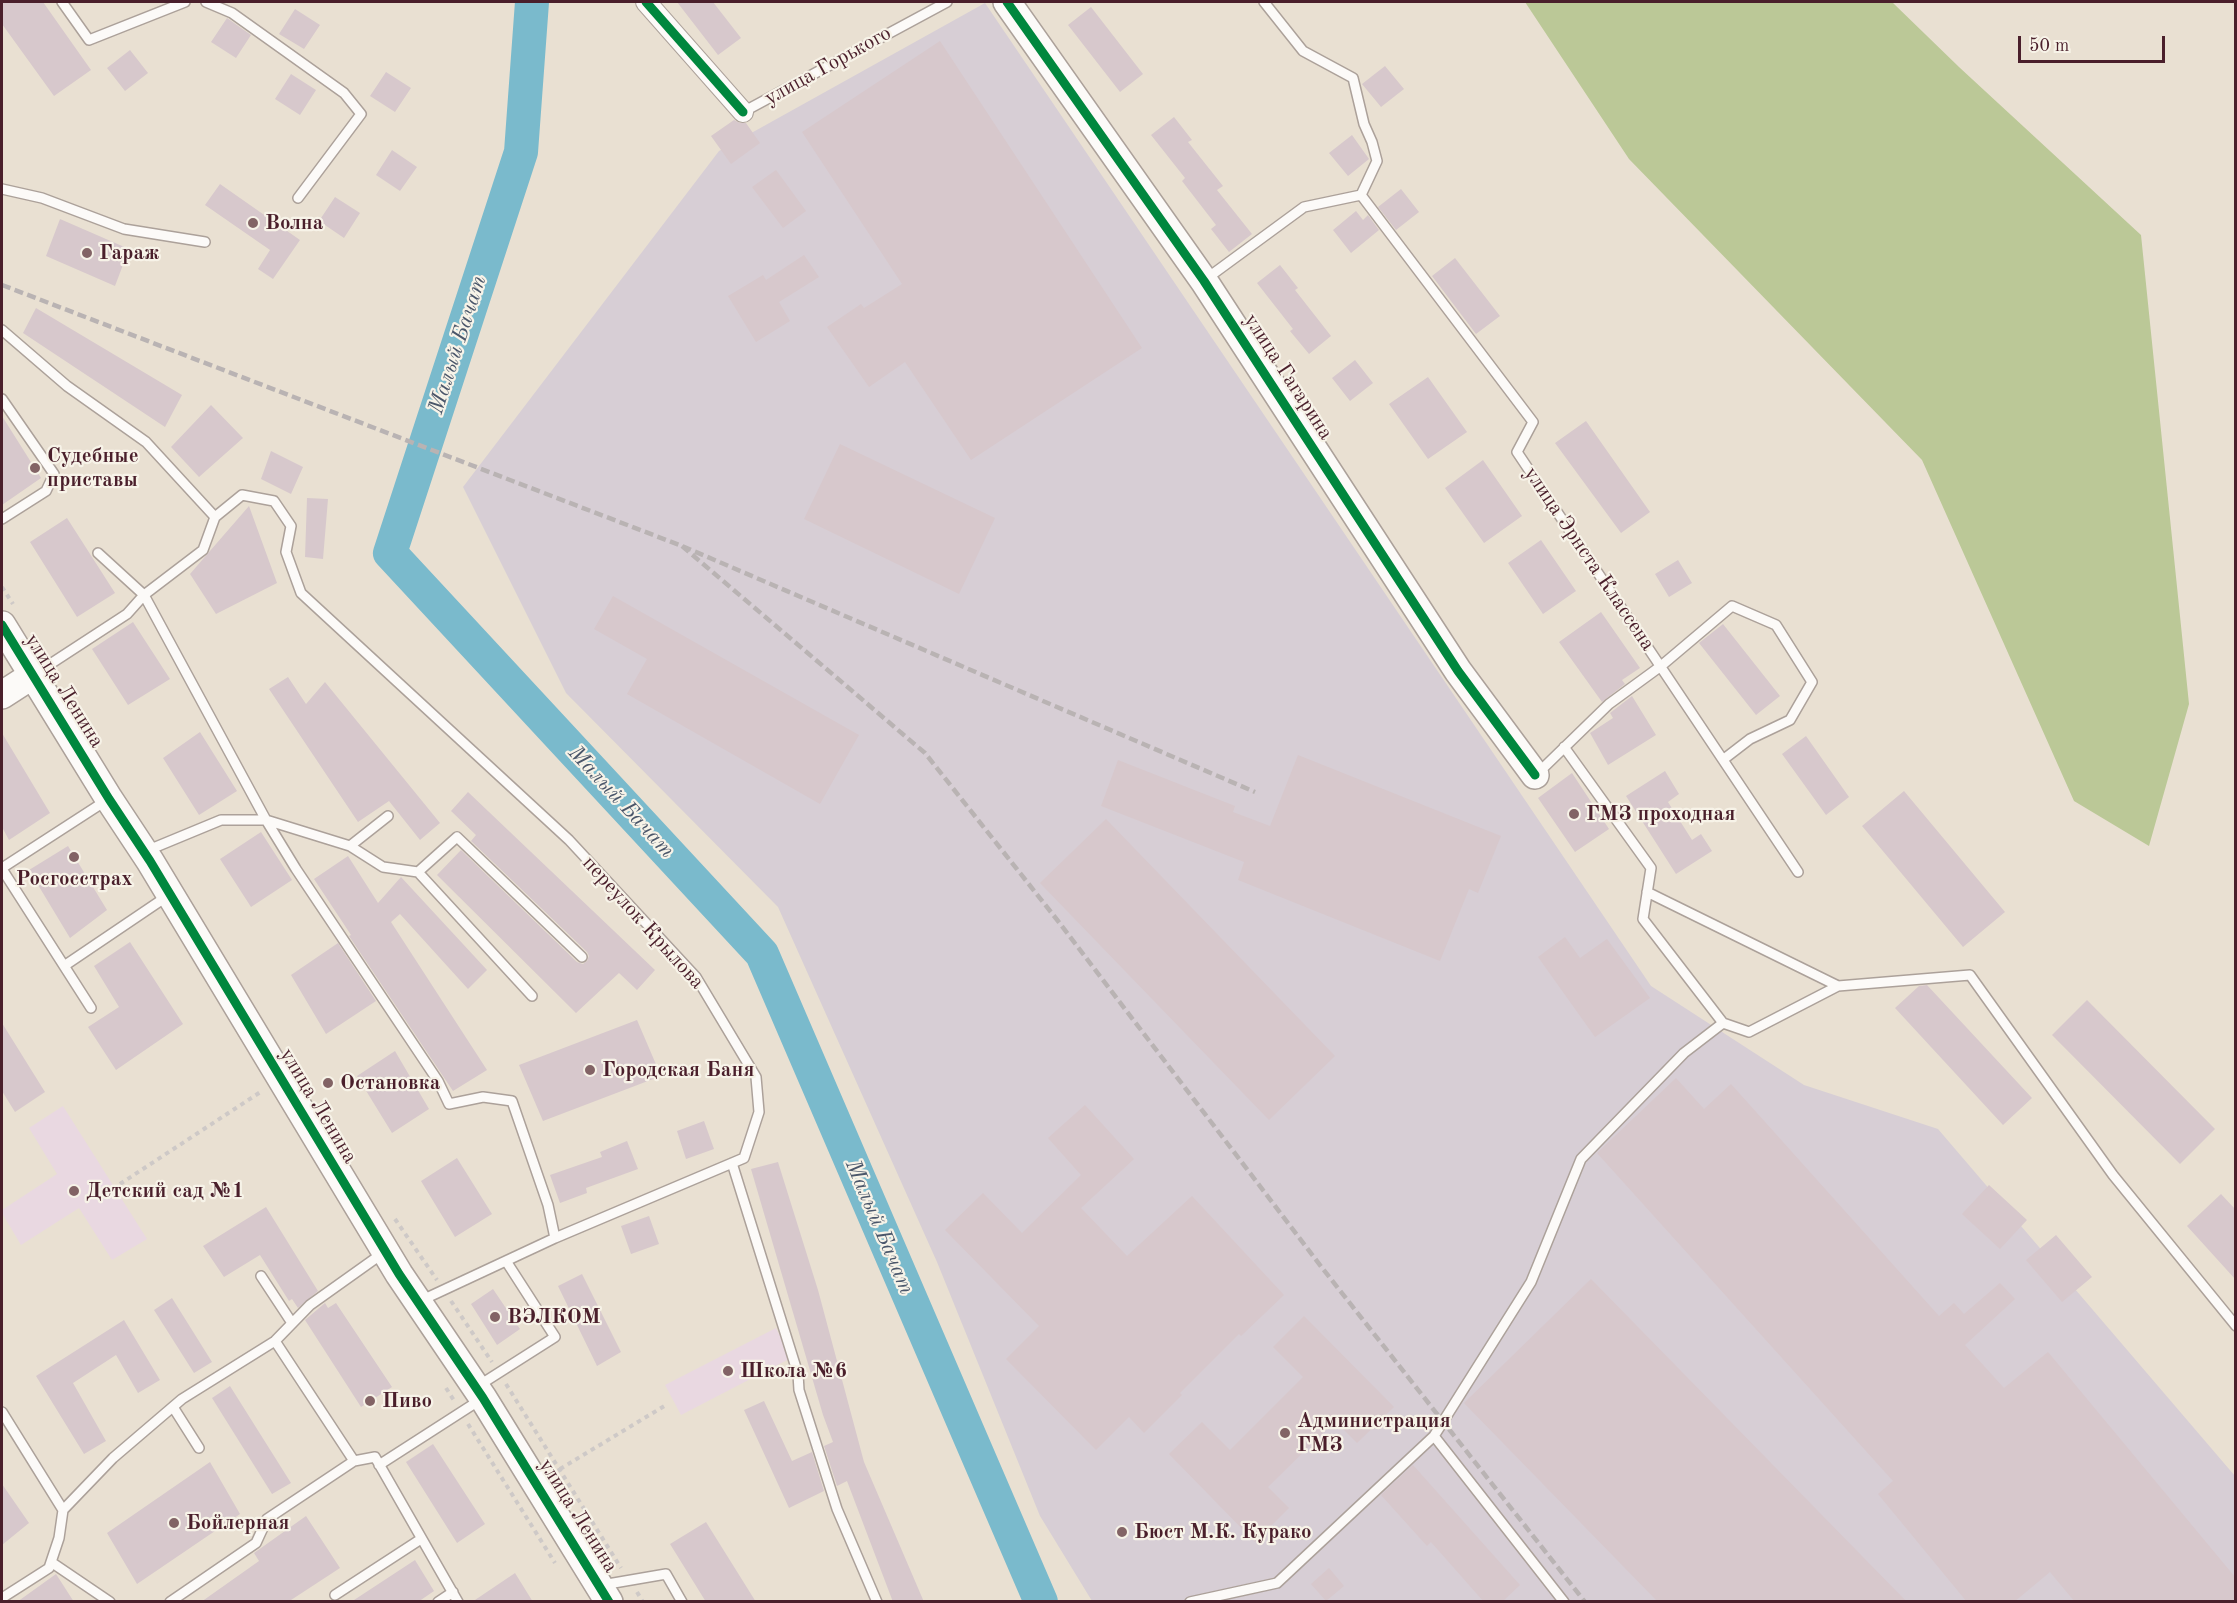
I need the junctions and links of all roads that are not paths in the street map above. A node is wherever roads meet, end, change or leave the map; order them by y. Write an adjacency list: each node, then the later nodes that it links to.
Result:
1 (62, 2): 2 (lane)
2 (185, 2)
3 (206, 2): 11 (lane)
4 (646, 2): 8 (street, улица Горького)
5 (947, 2): 8 (lane, улица Горького)
6 (1007, 2): 13 (street, улица Гагарина)
7 (1264, 2): 10 (lane)
8 (743, 112)
9 (2, 189): 12 (lane)
10 (1361, 195): 13 (lane); 21 (lane, улица Эрнста Классена)
11 (298, 198)
12 (205, 242)
13 (1204, 281): 26 (street, улица Гагарина)
14 (2, 330): 16 (lane)
15 (2, 399): 17 (lane)
16 (215, 518): 19 (lane); 43 (lane, переулок Крылова)
17 (2, 519)
18 (98, 553): 19 (lane)
19 (144, 595): 22 (lane); 29 (lane)
20 (2, 625): 22 (street, улица Ленина)
21 (1661, 666): 24 (lane); 25 (lane, улица Эрнста Классена); 25 (lane)
22 (33, 675): 23 (street); 27 (street, улица Ленина)
23 (2, 695)
24 (1564, 747): 26 (lane); 35 (lane)
25 (1724, 759): 34 (lane, улица Эрнста Классена)
26 (1535, 775)
27 (109, 799): 31 (street, улица Ленина); 32 (lane)
28 (388, 816): 30 (lane)
29 (266, 820): 30 (lane); 31 (lane); 44 (lane)
30 (350, 846): 33 (lane)
31 (144, 852): 36 (street, улица Ленина)
32 (2, 868): 38 (lane)
33 (418, 872): 37 (lane); 40 (lane)
34 (1798, 872)
35 (1647, 892): 39 (lane); 42 (lane)
36 (169, 895): 38 (lane); 45 (street, улица Ленина)
37 (582, 957)
38 (64, 966): 41 (lane)
39 (1838, 986): 42 (lane); 50 (lane)
40 (532, 996)
41 (91, 1008)
42 (1723, 1023): 55 (lane)
43 (732, 1163): 44 (lane, переулок Крылова); 71 (lane)
44 (555, 1238): 46 (lane, переулок Крылова)
45 (385, 1251): 48 (street, улица Ленина); 49 (lane)
46 (506, 1261): 48 (lane, переулок Крылова); 52 (lane)
47 (261, 1276): 49 (lane)
48 (418, 1302): 52 (street, улица Ленина)
49 (292, 1323): 51 (lane)
50 (2235, 1326)
51 (275, 1341): 53 (lane); 57 (lane)
52 (473, 1399): 58 (lane); 63 (street, улица Ленина)
53 (173, 1407): 56 (lane); 59 (lane)
54 (2, 1412): 59 (lane)
55 (1434, 1436): 72 (lane); 73 (lane)
56 (199, 1448)
57 (354, 1461): 58 (lane); 67 (lane)
58 (379, 1465): 60 (lane)
59 (63, 1510): 61 (lane)
60 (422, 1539): 62 (lane); 64 (lane)
61 (51, 1562): 65 (lane); 66 (lane)
62 (453, 1592): 68 (lane); 69 (lane)
63 (604, 1594): 70 (lane)
64 (334, 1595)
65 (2, 1598)
66 (110, 1602)
67 (170, 1602)
68 (438, 1602)
69 (458, 1602)
70 (682, 1602)
71 (877, 1602)
72 (1190, 1602)
73 (1564, 1602)

